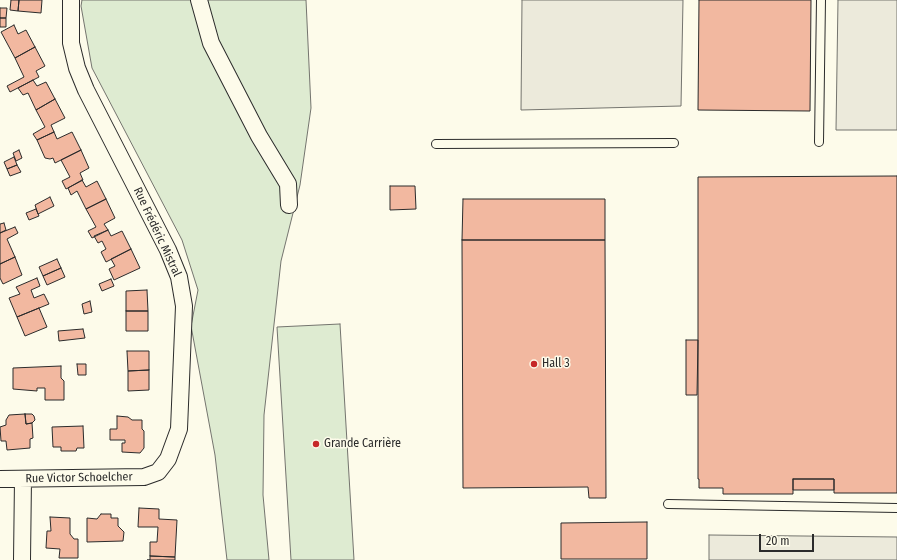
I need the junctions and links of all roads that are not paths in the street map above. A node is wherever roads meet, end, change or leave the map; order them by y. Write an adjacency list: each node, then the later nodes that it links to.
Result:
1 (71, 0): 8 (street, Rue Frédéric Mistral)
2 (199, 0): 7 (street)
3 (821, 0): 4 (lane)
4 (819, 142)
5 (674, 143): 6 (lane)
6 (436, 144)
7 (289, 205)
8 (158, 472): 10 (street, Rue Victor Schoelcher)
9 (0, 479): 10 (street, Rue Victor Schoelcher)
10 (23, 479): 13 (street)
11 (668, 504): 12 (lane)
12 (897, 508)
13 (22, 560)

